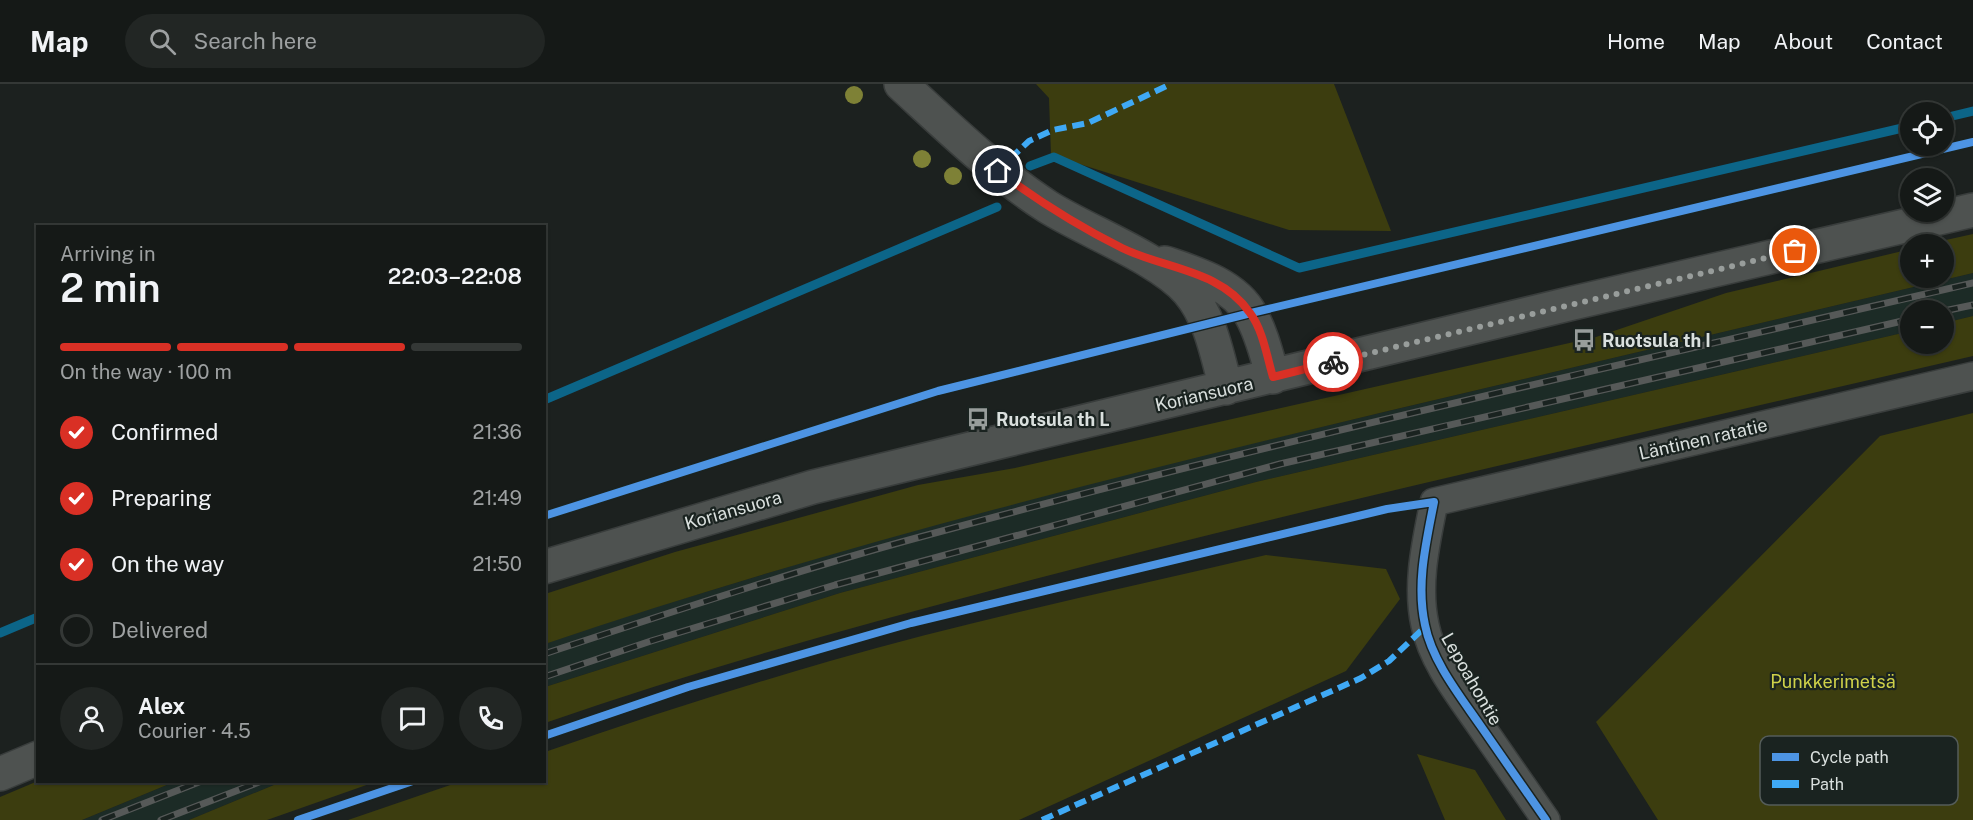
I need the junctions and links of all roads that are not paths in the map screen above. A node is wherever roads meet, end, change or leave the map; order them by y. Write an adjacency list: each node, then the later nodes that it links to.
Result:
1 (901, 84): 3 (main road)
2 (1973, 210): 5 (main road, Koriansuora)
3 (1125, 249): 5 (main road); 6 (main road)
4 (1973, 376): 7 (street, Läntinen ratatie)
5 (1273, 377): 6 (main road, Koriansuora)
6 (1226, 388): 8 (main road, Koriansuora)
7 (1434, 502): 11 (street, Lepoahontie)
8 (546, 566)
9 (36, 759): 10 (main road)
10 (0, 774)
11 (1545, 820)

